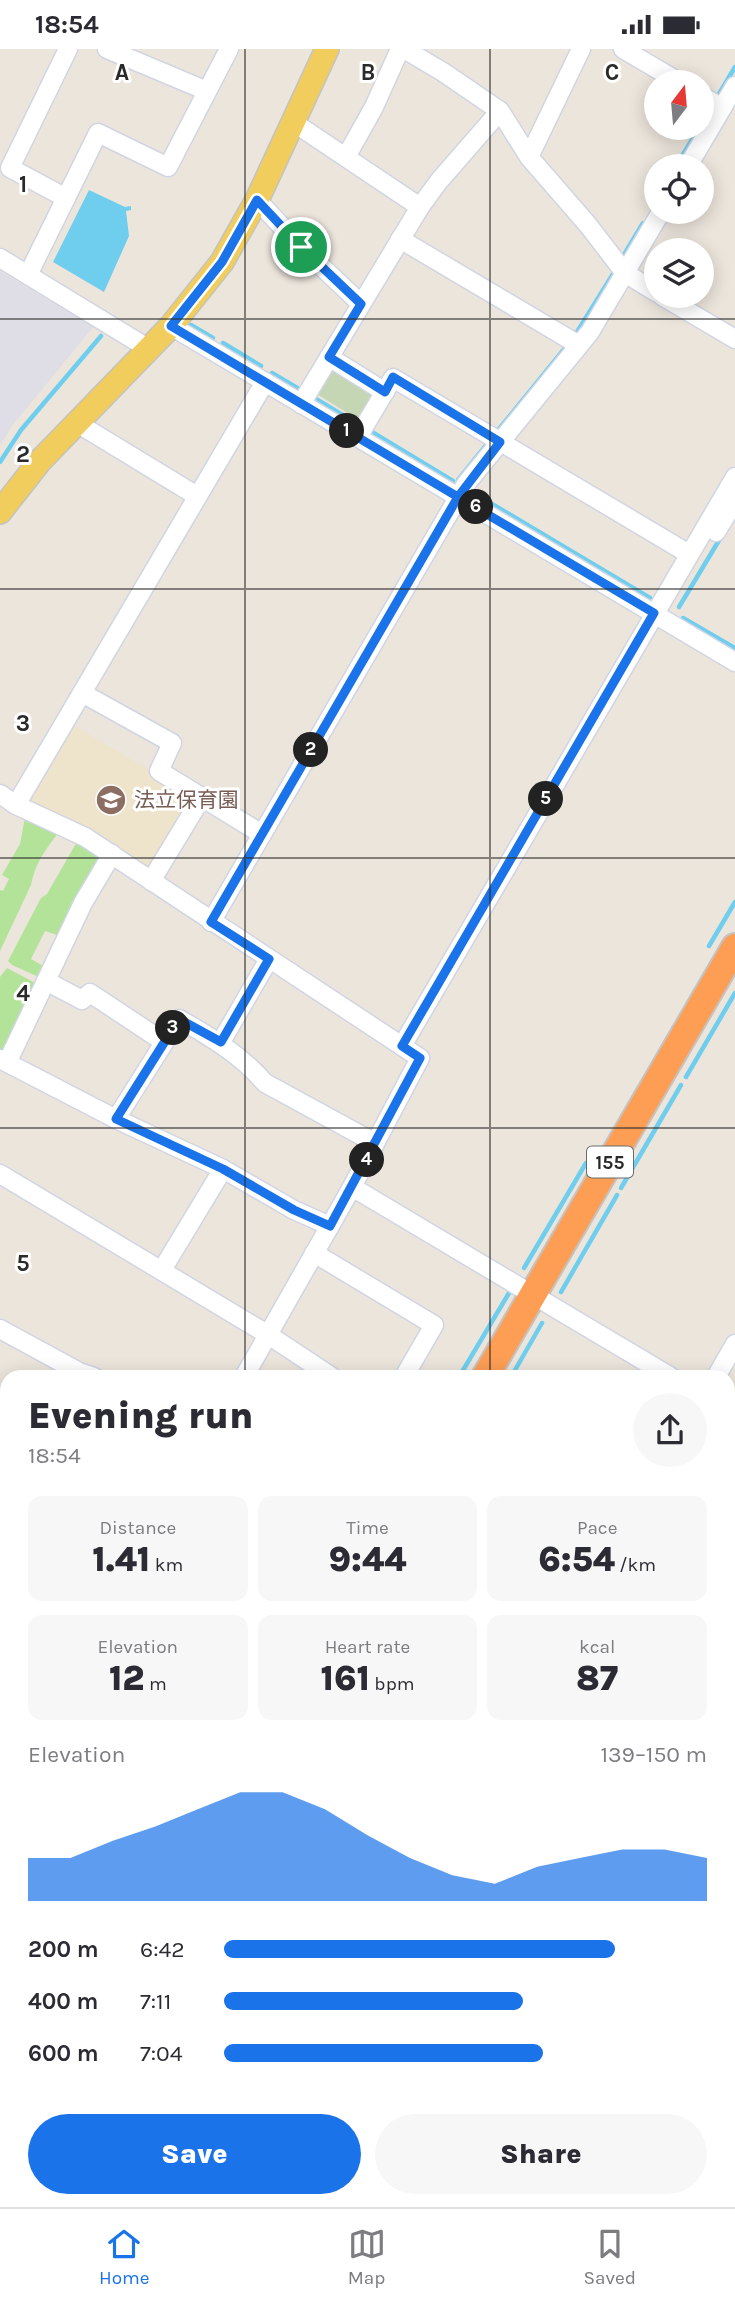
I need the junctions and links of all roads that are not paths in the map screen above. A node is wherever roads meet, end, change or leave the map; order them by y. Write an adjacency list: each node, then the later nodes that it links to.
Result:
1 (68, 49): 18 (street)
2 (107, 49): 10 (street)
3 (229, 49): 10 (street)
4 (327, 49): 14 (main road)
5 (402, 49): 13 (street); 16 (street)
6 (581, 49): 17 (street)
7 (623, 49): 8 (street)
8 (659, 70)
9 (735, 86): 12 (street)
10 (207, 91): 18 (street)
11 (714, 103): 12 (street)
12 (722, 108): 15 (street)
13 (500, 111): 17 (street); 20 (street)
14 (293, 122): 16 (street); 19 (main road)
15 (695, 154)
16 (346, 157): 20 (street)
17 (529, 157): 24 (street)
18 (66, 198): 25 (street)
19 (257, 200): 27 (street); 29 (main road)
20 (420, 207): 22 (street)
21 (654, 224): 24 (street)
22 (400, 239): 27 (street); 31 (street)
23 (0, 258): 25 (street)
24 (625, 273): 26 (street); 31 (street)
25 (28, 275): 32 (street)
26 (644, 285)
27 (361, 304): 33 (street)
28 (682, 308): 30 (street)
29 (171, 326): 32 (main road); 34 (street)
30 (735, 339)
31 (579, 345): 39 (street)
32 (149, 349): 37 (main road)
33 (329, 357): 35 (street); 36 (street)
34 (265, 382): 36 (street); 41 (street)
35 (385, 392): 38 (street); 39 (street)
36 (301, 404): 38 (street)
37 (77, 423): 41 (street); 43 (main road)
38 (358, 437): 42 (street)
39 (500, 442): 42 (street); 45 (street)
40 (735, 477): 45 (street)
41 (197, 496): 48 (street)
42 (458, 497): 46 (street); 52 (street)
43 (0, 512)
44 (732, 512): 46 (street)
45 (689, 554): 46 (street)
46 (659, 616): 47 (street); 61 (street)
47 (735, 662)
48 (82, 693): 50 (street); 51 (street)
49 (0, 794): 51 (street)
50 (202, 797): 52 (street); 54 (street)
51 (16, 805): 53 (street)
52 (262, 834): 55 (street)
53 (112, 854): 54 (street); 58 (street)
54 (151, 881): 55 (street)
55 (211, 922): 57 (street)
56 (735, 947): 71 (highway, 155)
57 (269, 959): 60 (street); 61 (street)
58 (46, 981): 59 (street); 62 (street)
59 (164, 1042): 60 (street); 63 (street)
60 (221, 1042): 64 (street)
61 (402, 1046): 64 (street)
62 (4, 1060): 63 (street)
63 (116, 1119): 65 (street)
64 (375, 1143): 67 (street)
65 (223, 1169): 68 (street); 70 (street)
66 (0, 1174): 70 (street)
67 (352, 1187): 68 (street); 71 (street)
68 (330, 1226): 69 (street)
69 (314, 1253): 73 (street); 78 (street)
70 (162, 1271): 73 (street)
71 (533, 1295): 79 (highway, 155); 80 (street)
72 (0, 1329): 75 (street)
73 (267, 1334): 76 (street); 77 (street)
74 (735, 1345): 81 (street)
75 (75, 1370)
76 (248, 1370)
77 (321, 1370)
78 (408, 1370)
79 (489, 1370)
80 (659, 1370)
81 (720, 1370)

